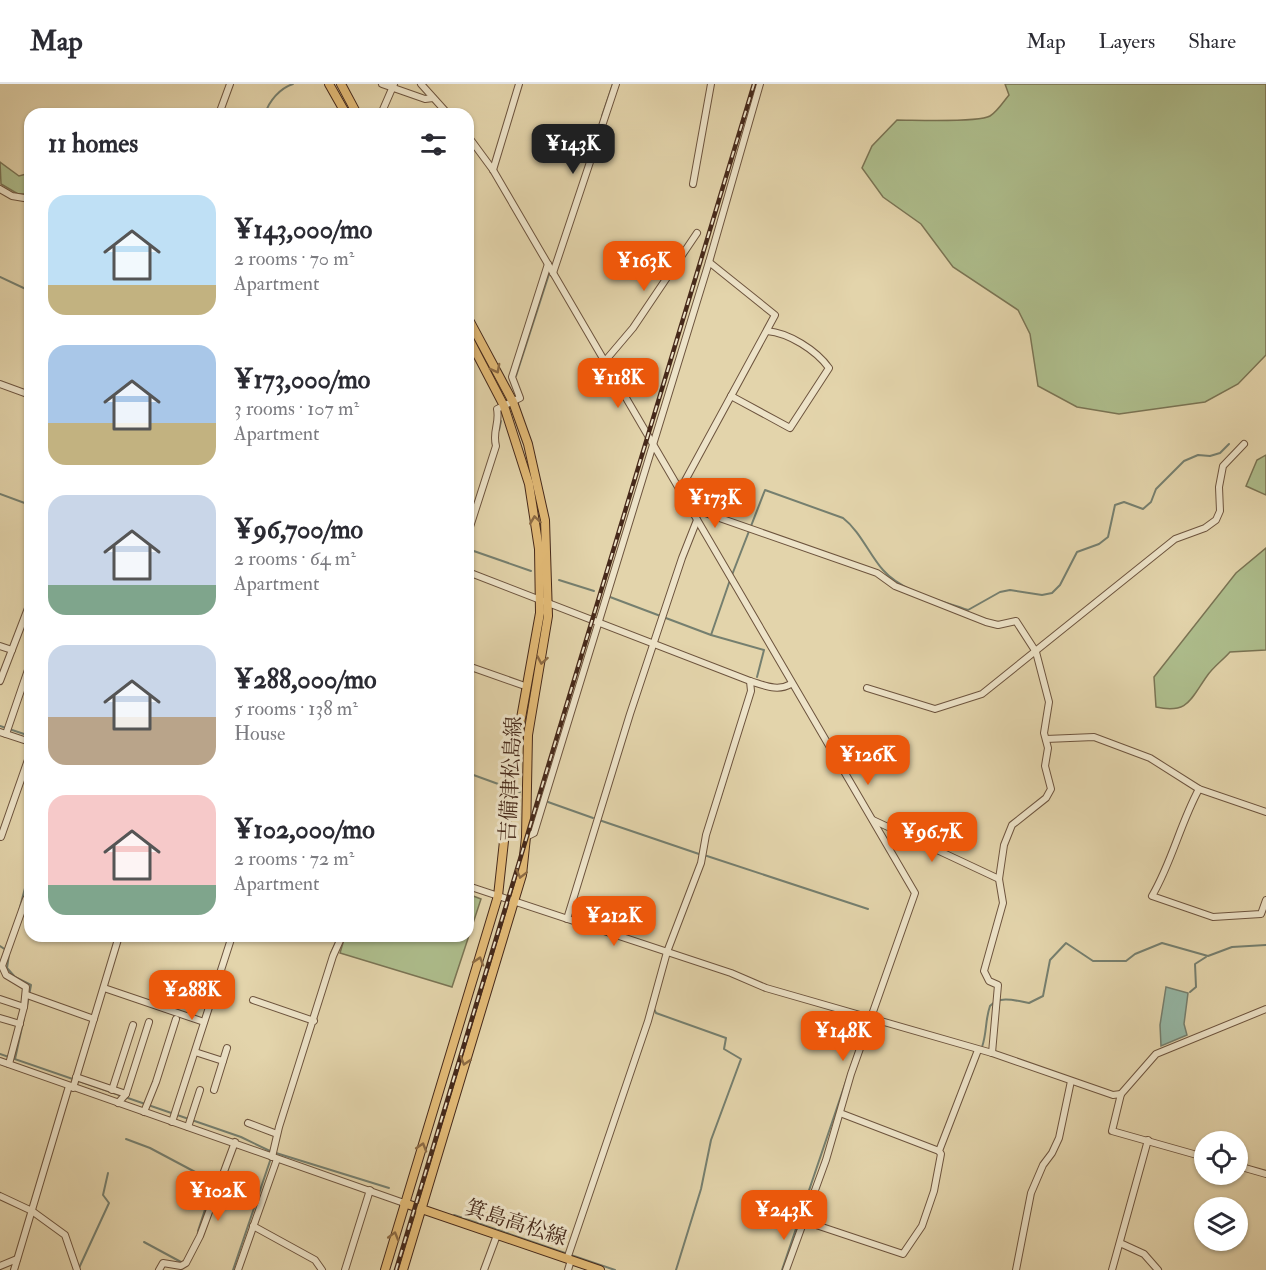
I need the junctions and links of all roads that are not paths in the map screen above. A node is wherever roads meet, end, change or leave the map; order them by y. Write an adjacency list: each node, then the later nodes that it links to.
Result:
1 (230, 84): 12 (street)
2 (329, 84): 13 (main road)
3 (341, 84): 14 (main road)
4 (382, 84): 10 (street)
5 (421, 84): 11 (street)
6 (519, 84): 18 (street)
7 (616, 84): 24 (street)
8 (711, 84): 19 (street)
9 (760, 84): 23 (street)
10 (393, 86): 11 (street); 15 (street)
11 (433, 98): 16 (street)
12 (221, 108)
13 (343, 108)
14 (354, 108)
15 (384, 108)
16 (442, 108)
17 (474, 144): 18 (street)
18 (492, 170): 24 (street)
19 (693, 184)
20 (0, 189): 21 (street)
21 (24, 198)
22 (697, 233): 28 (street)
23 (709, 262): 26 (street); 35 (street)
24 (551, 269): 28 (street); 32 (street)
25 (474, 329): 32 (main road, 吉備津松島線, one-way to 32)
26 (767, 331): 31 (street); 31 (street)
27 (474, 348): 33 (main road, 吉備津松島線)
28 (605, 361): 35 (street)
29 (0, 384): 30 (street)
30 (24, 394)
31 (731, 396): 36 (street)
32 (513, 402): 33 (street); 41 (main road, 吉備津松島線)
33 (504, 406): 38 (street); 41 (main road, 吉備津松島線, one-way to 33)
34 (1244, 444): 47 (street)
35 (652, 445): 36 (street); 42 (street)
36 (680, 490): 37 (street)
37 (690, 508): 39 (street); 47 (street)
38 (474, 513)
39 (697, 520): 44 (street); 52 (street)
40 (474, 574): 41 (street)
41 (544, 601): 42 (street); 63 (main road, 吉備津松島線, one-way to 63); 66 (main road, 吉備津松島線)
42 (598, 622): 44 (street); 63 (street)
43 (24, 625): 46 (street)
44 (653, 644): 51 (street); 70 (street)
45 (0, 646): 46 (street)
46 (12, 650): 50 (street)
47 (1036, 652): 54 (street); 57 (street)
48 (474, 668): 53 (street)
49 (24, 680): 55 (street)
50 (0, 681)
51 (750, 681): 52 (street); 74 (street)
52 (791, 684): 61 (street)
53 (522, 685)
54 (867, 688)
55 (5, 731): 56 (street)
56 (24, 739)
57 (1046, 739): 59 (street); 64 (street)
58 (24, 771): 62 (street)
59 (1199, 789): 60 (street); 67 (street)
60 (1266, 812)
61 (873, 820): 64 (street); 85 (street)
62 (1, 837)
63 (526, 837): 68 (main road, 吉備津松島線, one-way to 68)
64 (999, 879): 93 (street)
65 (474, 888): 66 (street)
66 (498, 896): 68 (street); 119 (main road, 吉備津松島線, one-way to 66)
67 (1266, 900)
68 (513, 902): 70 (street); 120 (main road, 吉備津松島線, one-way to 120)
69 (24, 905): 76 (street)
70 (567, 919): 74 (street)
71 (117, 942): 75 (street)
72 (228, 942): 87 (street)
73 (337, 942): 84 (street)
74 (668, 952): 85 (street); 126 (street)
75 (104, 988): 82 (street); 87 (street)
76 (29, 995): 79 (street); 82 (street)
77 (0, 999): 79 (street)
78 (253, 1000): 84 (street)
79 (24, 1007): 88 (street)
80 (1266, 1009): 102 (street)
81 (0, 1018): 88 (street)
82 (94, 1019): 98 (street)
83 (176, 1019): 104 (street)
84 (312, 1020): 109 (street)
85 (871, 1020): 91 (street); 105 (street)
86 (149, 1022): 103 (street)
87 (204, 1022): 92 (street)
88 (20, 1024): 94 (street)
89 (134, 1025): 99 (street)
90 (227, 1048): 96 (street)
91 (978, 1050): 93 (street); 112 (street)
92 (195, 1052): 96 (street); 106 (street)
93 (992, 1053): 97 (street)
94 (10, 1059): 95 (street); 98 (street)
95 (0, 1061)
96 (223, 1061): 101 (street)
97 (1071, 1081): 102 (street); 141 (street)
98 (74, 1082): 99 (street); 103 (street); 121 (street)
99 (112, 1090): 103 (street)
100 (200, 1090): 107 (street)
101 (214, 1090)
102 (1121, 1094): 110 (street)
103 (122, 1098): 104 (street)
104 (146, 1107): 106 (street)
105 (840, 1113): 112 (street); 122 (street)
106 (174, 1117): 107 (street)
107 (190, 1122): 111 (street)
108 (248, 1123): 109 (street)
109 (276, 1133): 114 (street)
110 (1148, 1140): 113 (street); 125 (street)
111 (235, 1142): 114 (street); 131 (street)
112 (939, 1151): 122 (street)
113 (1194, 1154)
114 (274, 1158): 117 (street); 123 (street)
115 (1248, 1169): 116 (street)
116 (1266, 1174)
117 (370, 1190): 119 (street); 134 (street)
118 (0, 1196): 121 (street)
119 (404, 1203): 120 (main road, 箕島高松線); 135 (main road, one-way to 119)
120 (421, 1209): 124 (main road, 箕島高松線); 136 (main road)
121 (32, 1212): 127 (street); 130 (street)
122 (804, 1221): 140 (street)
123 (253, 1226): 132 (street); 133 (street)
124 (497, 1235): 126 (main road, 箕島高松線); 137 (street)
125 (1120, 1243): 142 (street); 143 (street)
126 (569, 1257): 138 (street); 139 (main road, 箕島高松線)
127 (17, 1259): 128 (street); 129 (street)
128 (0, 1266)
129 (14, 1270)
130 (77, 1270)
131 (159, 1270)
132 (238, 1270)
133 (322, 1270)
134 (345, 1270)
135 (385, 1270)
136 (403, 1270)
137 (484, 1270)
138 (568, 1270)
139 (600, 1270)
140 (786, 1270)
141 (1016, 1270)
142 (1112, 1270)
143 (1158, 1270)

